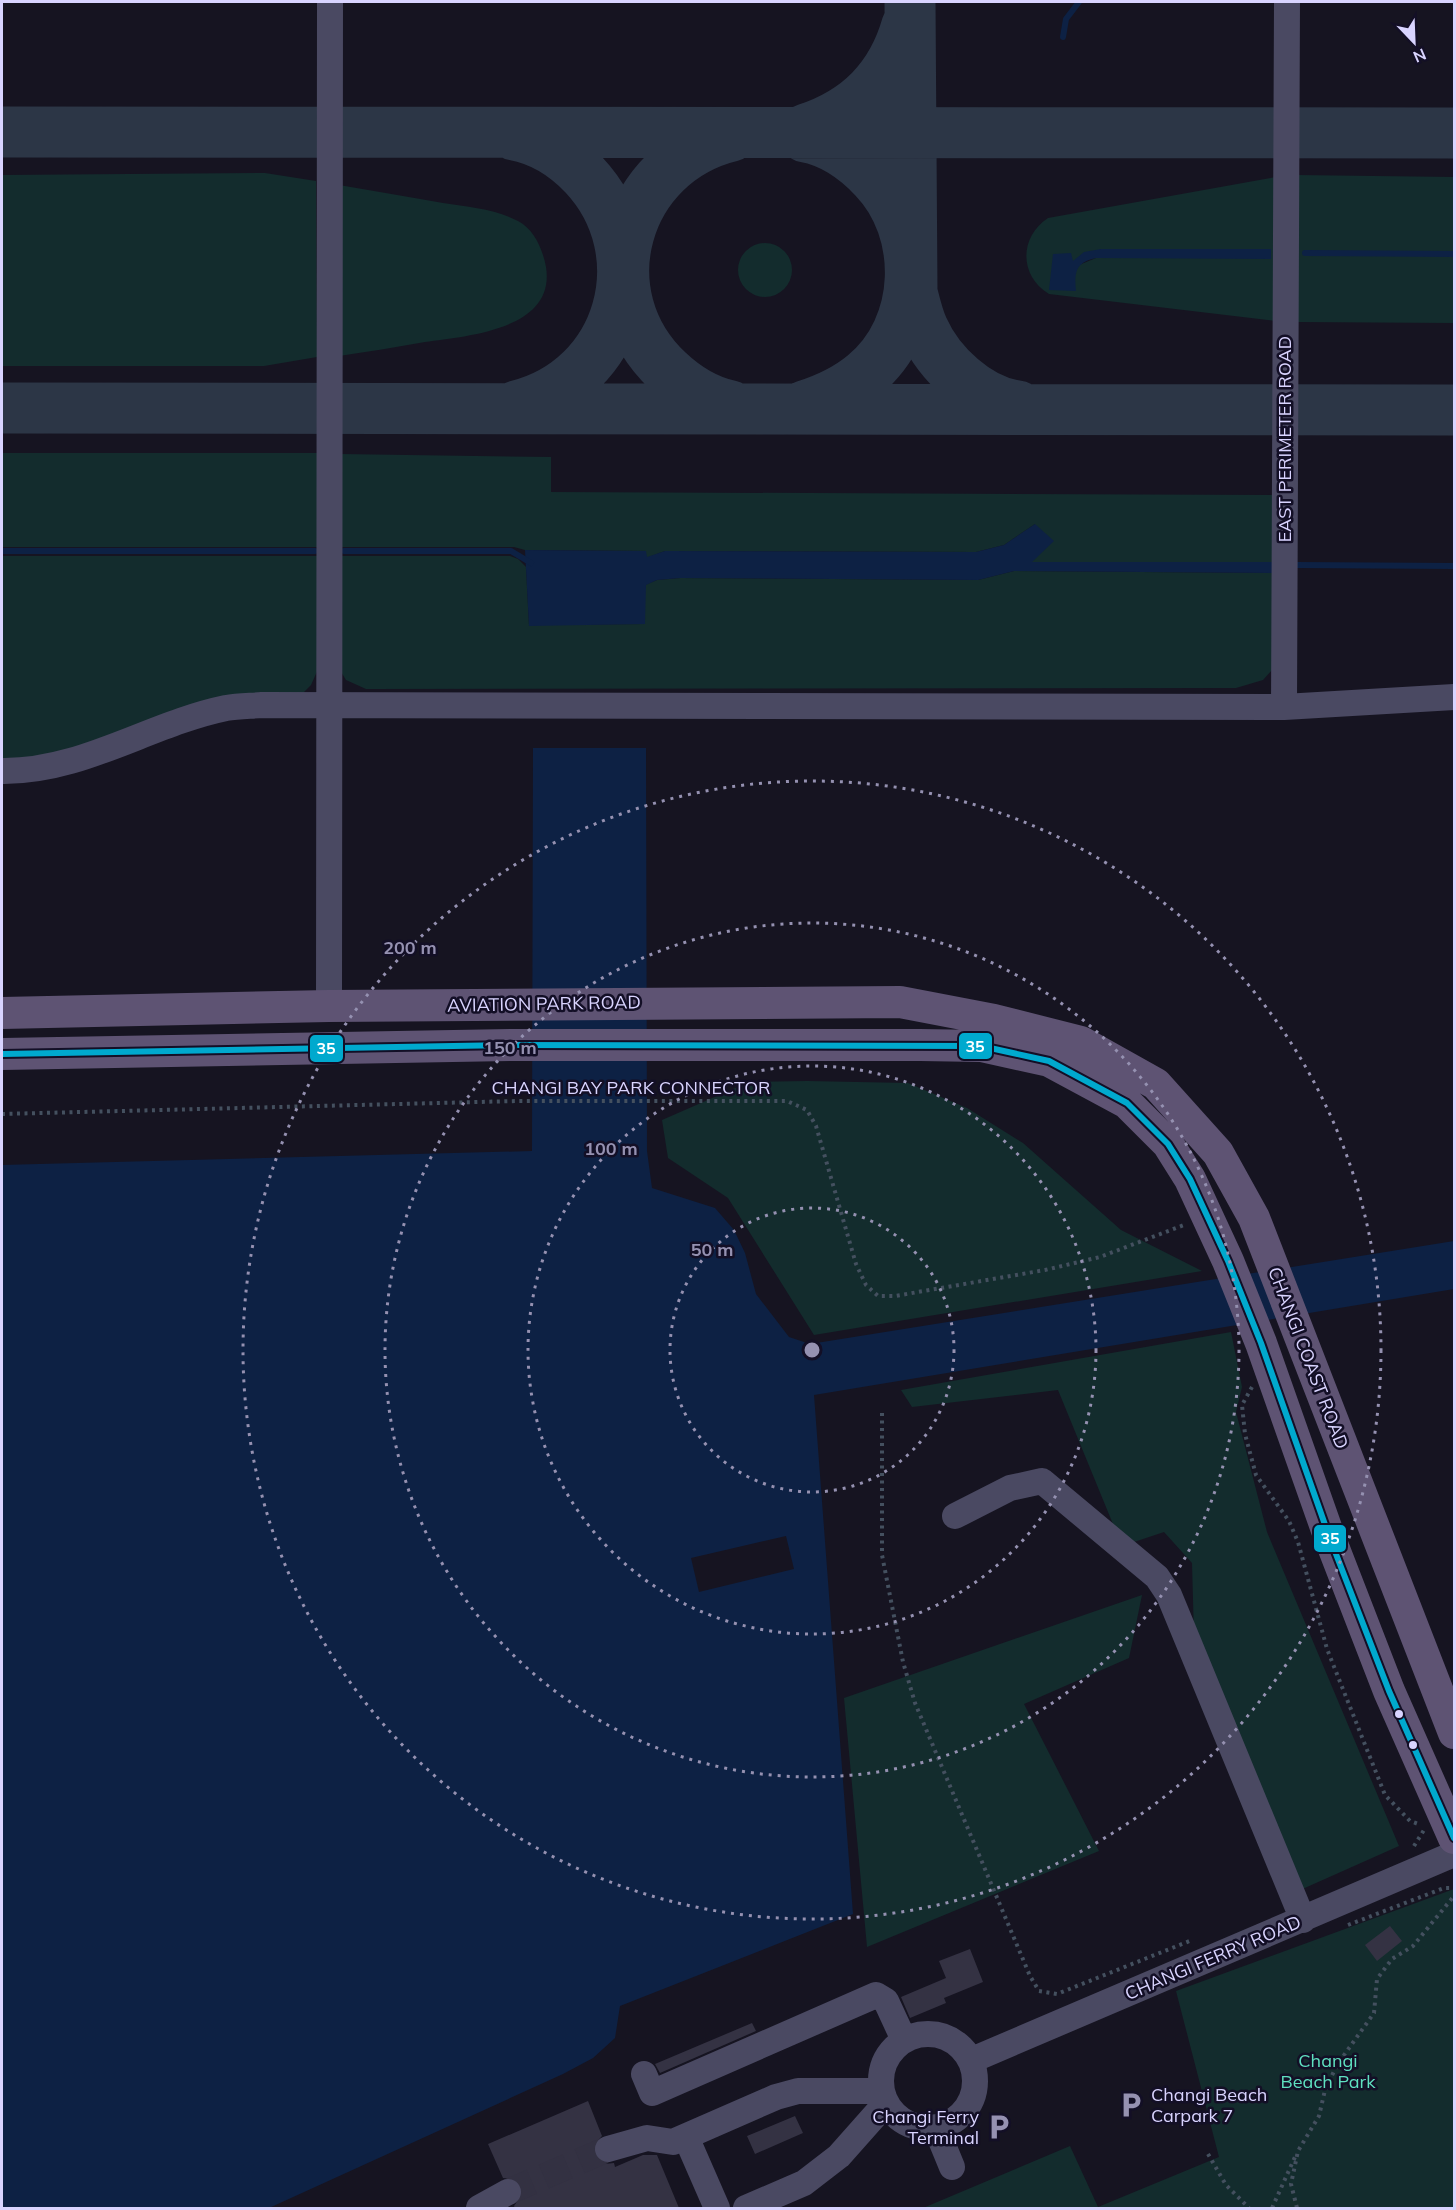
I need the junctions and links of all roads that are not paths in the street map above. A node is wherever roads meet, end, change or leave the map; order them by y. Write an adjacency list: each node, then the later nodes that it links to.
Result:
1 (330, 2): 4 (street)
2 (1287, 2): 5 (street, EAST PERIMETER ROAD)
3 (1455, 697): 5 (street)
4 (330, 704): 5 (street); 6 (street); 7 (street)
5 (1284, 707)
6 (2, 771)
7 (329, 1006): 8 (main road, AVIATION PARK ROAD); 9 (main road, AVIATION PARK ROAD)
8 (2, 1013)
9 (1081, 1041): 12 (main road, CHANGI COAST ROAD)
10 (2, 1054): 13 (main road)
11 (955, 1516): 17 (street)
12 (1387, 1563): 13 (main road); 14 (main road, CHANGI COAST ROAD)
13 (1347, 1583): 15 (main road)
14 (1455, 1733)
15 (1455, 1838)
16 (1455, 1854): 17 (street, CHANGI FERRY ROAD)
17 (1303, 1920): 19 (street, CHANGI FERRY ROAD)
18 (904, 2040): 19 (street); 20 (street); 21 (street)
19 (972, 2060): 22 (street)
20 (644, 2074)
21 (884, 2097): 22 (street); 23 (street); 29 (street)
22 (936, 2128): 25 (street)
23 (686, 2137): 24 (street); 28 (street)
24 (608, 2149)
25 (952, 2167)
26 (508, 2192): 27 (street)
27 (479, 2208)
28 (717, 2208)
29 (746, 2208)

